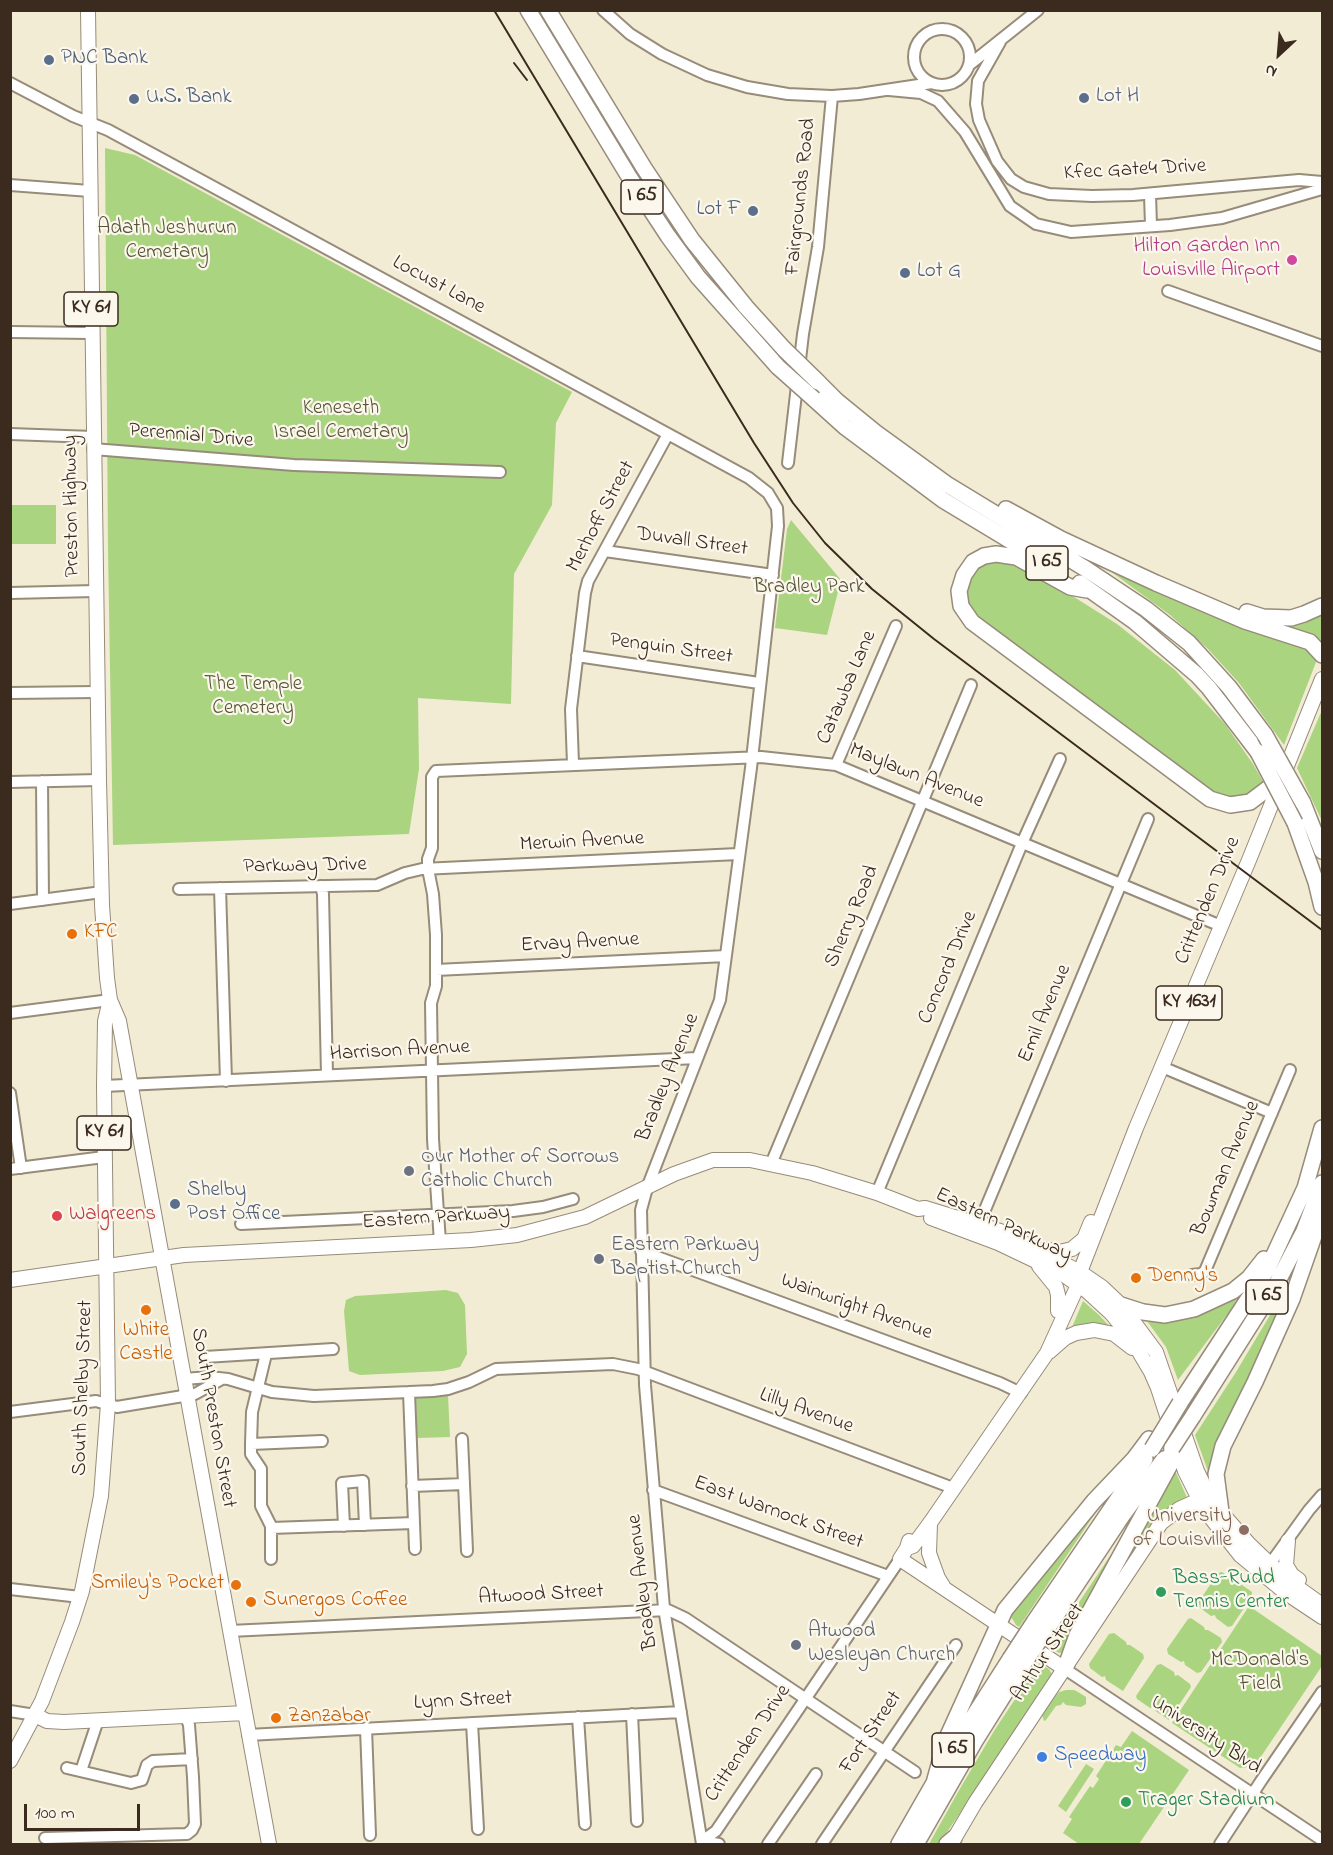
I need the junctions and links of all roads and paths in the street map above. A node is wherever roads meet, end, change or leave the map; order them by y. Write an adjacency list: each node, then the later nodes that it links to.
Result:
1 (88, 10): 12 (main road, Preston Highway / KY 61)
2 (528, 10): 31 (highway, I 65, bridge)
3 (548, 10): 28 (highway, I 65, bridge)
4 (603, 10): 11 (street, Fairgrounds Road)
5 (1038, 10): 6 (street)
6 (1000, 42): 7 (street); 17 (street, Kfec Gate4 Drive)
7 (969, 65): 9 (street); 9 (street)
8 (10, 83): 12 (street, Locust Lane)
9 (932, 83): 10 (street)
10 (889, 90): 11 (street); 18 (street)
11 (832, 96): 26 (street, Fairgrounds Road)
12 (89, 122): 16 (main road, Preston Highway / KY 61); 24 (street, Locust Lane)
13 (1323, 182): 17 (street, Kfec Gate4 Drive)
14 (10, 185): 16 (street)
15 (1323, 189): 18 (street)
16 (90, 191): 21 (main road, Preston Highway / KY 61)
17 (1150, 194): 18 (street)
18 (1151, 226)
19 (1168, 291): 22 (street)
20 (10, 332): 21 (street)
21 (91, 333): 25 (main road, Preston Highway / KY 61)
22 (1323, 346)
23 (10, 434): 25 (street, Perennial Drive)
24 (668, 434): 29 (street, Merhoff Street); 30 (street, Locust Lane)
25 (93, 443): 27 (street, Perennial Drive); 32 (main road, Preston Highway / KY 61)
26 (788, 463)
27 (500, 472)
28 (948, 484): 34 (highway); 55 (highway, I 65, bridge)
29 (605, 551): 30 (street, Duvall Street); 37 (street, Merhoff Street)
30 (773, 575): 40 (street, Bradley Avenue)
31 (1087, 590): 48 (highway); 64 (highway, I 65, bridge)
32 (95, 591): 33 (street); 42 (main road, Preston Highway / KY 61)
33 (10, 593)
34 (1183, 594): 35 (highway); 38 (highway)
35 (1323, 606)
36 (896, 626): 47 (street, Catawba Lane)
37 (577, 656): 40 (street, Penguin Street); 46 (street, Merhoff Street)
38 (1323, 656)
39 (1323, 679): 48 (main road, Crittenden Drive / KY 1631)
40 (759, 683): 44 (street, Bradley Avenue)
41 (971, 685): 52 (street, Sherry Road)
42 (97, 692): 43 (street); 49 (main road, Preston Highway / KY 61)
43 (10, 693)
44 (752, 757): 46 (street, Maylawn Avenue); 47 (street, Maylawn Avenue); 56 (street, Bradley Avenue)
45 (1060, 759): 54 (street, Concord Drive)
46 (573, 764): 57 (street, Maylawn Avenue)
47 (836, 765): 52 (street, Maylawn Avenue)
48 (1283, 777): 66 (main road, Crittenden Drive / KY 1631)
49 (99, 780): 50 (street); 62 (main road, Preston Highway / KY 61)
50 (42, 781): 51 (street); 63 (street)
51 (10, 782)
52 (924, 800): 54 (street, Maylawn Avenue); 83 (street, Sherry Road)
53 (1148, 819): 58 (street, Emil Avenue)
54 (1023, 841): 58 (street, Maylawn Avenue); 86 (street, Concord Drive)
55 (1323, 851)
56 (738, 854): 57 (street, Merwin Avenue); 67 (street, Bradley Avenue)
57 (428, 869): 59 (street, Parkway Drive); 68 (street)
58 (1122, 884): 66 (street, Maylawn Avenue); 94 (street, Emil Avenue)
59 (321, 886): 60 (street, Parkway Drive); 75 (street)
60 (220, 888): 61 (street, Parkway Drive); 76 (street)
61 (179, 889)
62 (102, 892): 63 (street); 69 (main road, Preston Highway / KY 61)
63 (43, 900): 65 (street)
64 (1321, 901)
65 (10, 904)
66 (1221, 926): 72 (main road, Crittenden Drive / KY 1631)
67 (726, 956): 68 (street, Ervay Avenue); 71 (street, Bradley Avenue)
68 (436, 970): 74 (street)
69 (110, 1000): 70 (street); 77 (main road, South Preston Street / KY 61); 78 (main road, South Shelby Street / KY 61)
70 (10, 1013)
71 (698, 1058): 74 (street, Harrison Avenue); 85 (street, Bradley Avenue)
72 (1162, 1067): 80 (street); 92 (main road, Crittenden Drive / KY 1631)
73 (1290, 1070): 80 (street, Bowman Avenue)
74 (432, 1071): 75 (street, Harrison Avenue); 91 (street)
75 (327, 1075): 76 (street, Harrison Avenue)
76 (226, 1081): 77 (street, Harrison Avenue)
77 (130, 1085): 78 (street, Harrison Avenue); 99 (main road, South Preston Street / KY 61)
78 (104, 1086): 82 (main road, South Shelby Street / KY 61)
79 (10, 1093): 84 (street)
80 (1272, 1113): 101 (street, Bowman Avenue)
81 (1323, 1128): 95 (highway, I 65)
82 (104, 1156): 84 (street); 100 (main road, South Shelby Street / KY 61)
83 (771, 1164): 85 (main road, Eastern Parkway); 86 (main road, Eastern Parkway)
84 (16, 1168)
85 (647, 1188): 96 (main road, Eastern Parkway); 97 (street, Bradley Avenue)
86 (877, 1193): 89 (main road, Eastern Parkway)
87 (1321, 1195): 124 (highway, I 65, bridge)
88 (573, 1199): 91 (street)
89 (918, 1209): 94 (main road, Eastern Parkway); 98 (main road, Eastern Parkway)
90 (1323, 1213): 131 (highway)
91 (439, 1215): 93 (street); 96 (street)
92 (1103, 1215): 98 (main road); 102 (main road, Crittenden Drive / KY 1631)
93 (241, 1224)
94 (980, 1224): 98 (main road, Eastern Parkway)
95 (1287, 1227): 104 (highway); 123 (highway, I 65, bridge)
96 (440, 1242): 99 (main road, Eastern Parkway)
97 (641, 1251): 111 (street, Bradley Avenue); 115 (street, Wainwright Avenue)
98 (1034, 1253): 102 (main road, Eastern Parkway); 105 (main road)
99 (162, 1258): 100 (main road, Eastern Parkway); 112 (main road, South Preston Street / KY 61)
100 (107, 1266): 103 (main road, Eastern Parkway); 118 (main road, South Shelby Street / KY 61)
101 (1192, 1275)
102 (1076, 1279): 104 (main road, Eastern Parkway); 105 (main road, Crittenden Drive); 107 (main road, Crittenden Drive); 110 (main road, Eastern Parkway)
103 (10, 1280)
104 (1121, 1305): 131 (main road, Eastern Parkway)
105 (1058, 1311): 115 (main road, Crittenden Drive)
106 (333, 1348): 108 (street)
107 (1047, 1353): 110 (main road); 115 (main road, Crittenden Drive)
108 (266, 1354): 109 (street); 114 (street)
109 (205, 1358)
110 (1144, 1359): 130 (main road, Eastern Parkway)
111 (644, 1372): 116 (street, Lilly Avenue); 127 (street, Lilly Avenue); 128 (street, Bradley Avenue)
112 (184, 1379): 113 (street, Lilly Avenue); 117 (main road, South Preston Street / KY 61)
113 (222, 1379): 114 (street, Lilly Avenue); 117 (street)
114 (259, 1388): 116 (street, Lilly Avenue); 122 (street)
115 (1017, 1391): 127 (main road, Crittenden Drive)
116 (409, 1392): 126 (street)
117 (187, 1395): 118 (street); 151 (main road, South Preston Street / KY 61)
118 (108, 1404): 119 (street); 146 (main road, South Shelby Street / KY 61)
119 (10, 1412)
120 (462, 1438): 125 (street)
121 (322, 1440): 122 (street)
122 (251, 1444): 136 (street)
123 (1150, 1444): 149 (highway); 150 (highway, I 65)
124 (1160, 1474): 150 (highway, I 65); 154 (highway)
125 (464, 1484): 126 (street); 139 (street)
126 (412, 1486): 132 (street)
127 (950, 1487): 133 (main road, Crittenden Drive); 140 (main road, Crittenden Drive)
128 (653, 1490): 143 (street, East Warnock Street); 148 (street, Bradley Avenue)
129 (1323, 1495): 137 (street)
130 (1199, 1500): 131 (main road, Eastern Parkway); 154 (main road, Arthur Street)
131 (1214, 1513): 142 (main road, Eastern Parkway); 147 (main road, Eastern Parkway)
132 (414, 1523): 134 (street); 138 (street)
133 (930, 1523): 140 (main road, Crittenden Drive); 145 (main road)
134 (365, 1525): 135 (street); 135 (street)
135 (344, 1526): 136 (street)
136 (271, 1528): 141 (street)
137 (1288, 1541): 142 (street); 147 (main road)
138 (415, 1549)
139 (466, 1551)
140 (903, 1553): 143 (street, Crittenden Drive); 145 (main road)
141 (271, 1559)
142 (1270, 1564): 147 (main road, Eastern Parkway)
143 (888, 1576): 156 (street, Crittenden Drive)
144 (10, 1589): 146 (street)
145 (946, 1590): 149 (main road)
146 (80, 1597): 161 (main road, South Shelby Street / KY 61)
147 (1322, 1609)
148 (665, 1610): 151 (street, Atwood Street); 156 (street, Atwood Street); 158 (street, Bradley Avenue)
149 (997, 1623): 154 (main road); 175 (highway)
150 (1040, 1626): 153 (highway, I 65, bridge)
151 (230, 1631): 159 (main road, South Preston Street / KY 61)
152 (956, 1645): 168 (street, Fort Street)
153 (1016, 1662): 175 (highway, I 65); 190 (highway, I 65)
154 (1065, 1669): 176 (street, University Blvd); 183 (main road, Arthur Street)
155 (1323, 1692): 176 (street)
156 (805, 1698): 168 (street, Atwood Street); 184 (street, Crittenden Drive)
157 (10, 1712): 161 (street)
158 (681, 1712): 160 (street, Lynn Street); 184 (street, Bradley Avenue)
159 (245, 1713): 162 (main road); 167 (main road, South Preston Street / KY 61)
160 (632, 1714): 163 (street, Lynn Street); 177 (street)
161 (35, 1715): 164 (main road); 170 (main road, South Shelby Street)
162 (186, 1716): 164 (main road); 169 (street)
163 (578, 1717): 165 (street, Lynn Street); 178 (street)
164 (98, 1720): 172 (street)
165 (472, 1723): 166 (street, Lynn Street); 179 (street)
166 (366, 1728): 167 (street, Lynn Street); 180 (street)
167 (248, 1735): 185 (main road, South Preston Street / KY 61)
168 (883, 1751): 173 (street, Atwood Street); 188 (street, Fort Street)
169 (192, 1759): 172 (street); 181 (street)
170 (10, 1761)
171 (67, 1768): 172 (street)
172 (81, 1771)
173 (915, 1772)
174 (816, 1774): 187 (street)
175 (934, 1783): 189 (highway, I 65)
176 (1253, 1792): 182 (street, University Blvd); 191 (street)
177 (637, 1821)
178 (585, 1824)
179 (478, 1829)
180 (370, 1835)
181 (45, 1838)
182 (1323, 1840)
183 (951, 1842)
184 (702, 1843): 186 (street)
185 (269, 1845)
186 (719, 1845)
187 (768, 1845)
188 (822, 1845)
189 (899, 1845)
190 (916, 1845)
191 (1220, 1845)

